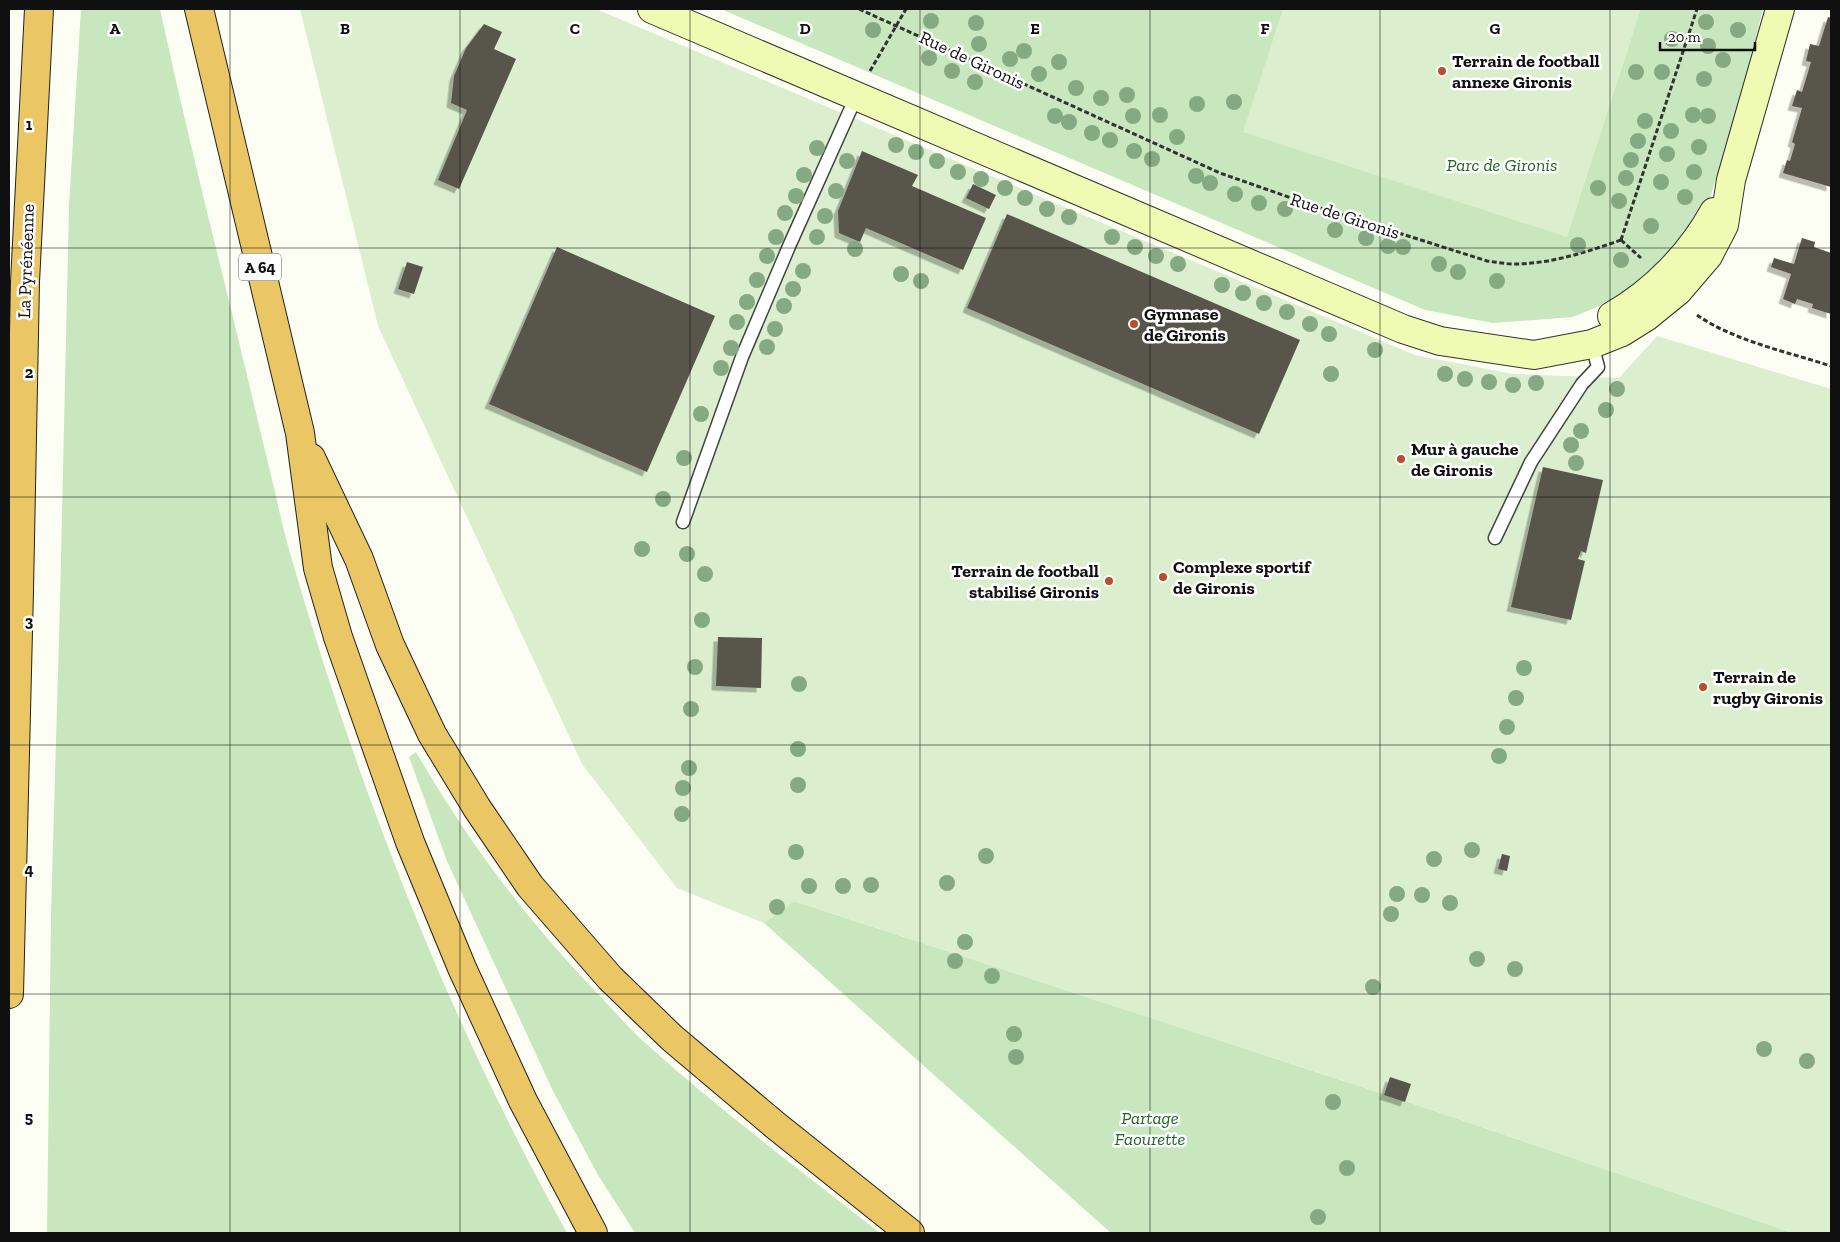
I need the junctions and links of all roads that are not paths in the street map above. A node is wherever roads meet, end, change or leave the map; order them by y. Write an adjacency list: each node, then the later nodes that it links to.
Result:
1 (39, 9): 12 (highway, La Pyrénéenne)
2 (199, 9): 9 (highway, A 64)
3 (652, 9): 5 (street)
4 (1780, 9): 6 (street)
5 (856, 97): 8 (street); 10 (lane)
6 (1731, 180): 7 (street); 8 (street)
7 (1592, 344): 8 (street); 11 (lane)
8 (1486, 349)
9 (300, 434): 13 (highway); 14 (highway)
10 (683, 522)
11 (1495, 538)
12 (9, 994)
13 (593, 1233)
14 (910, 1233)

